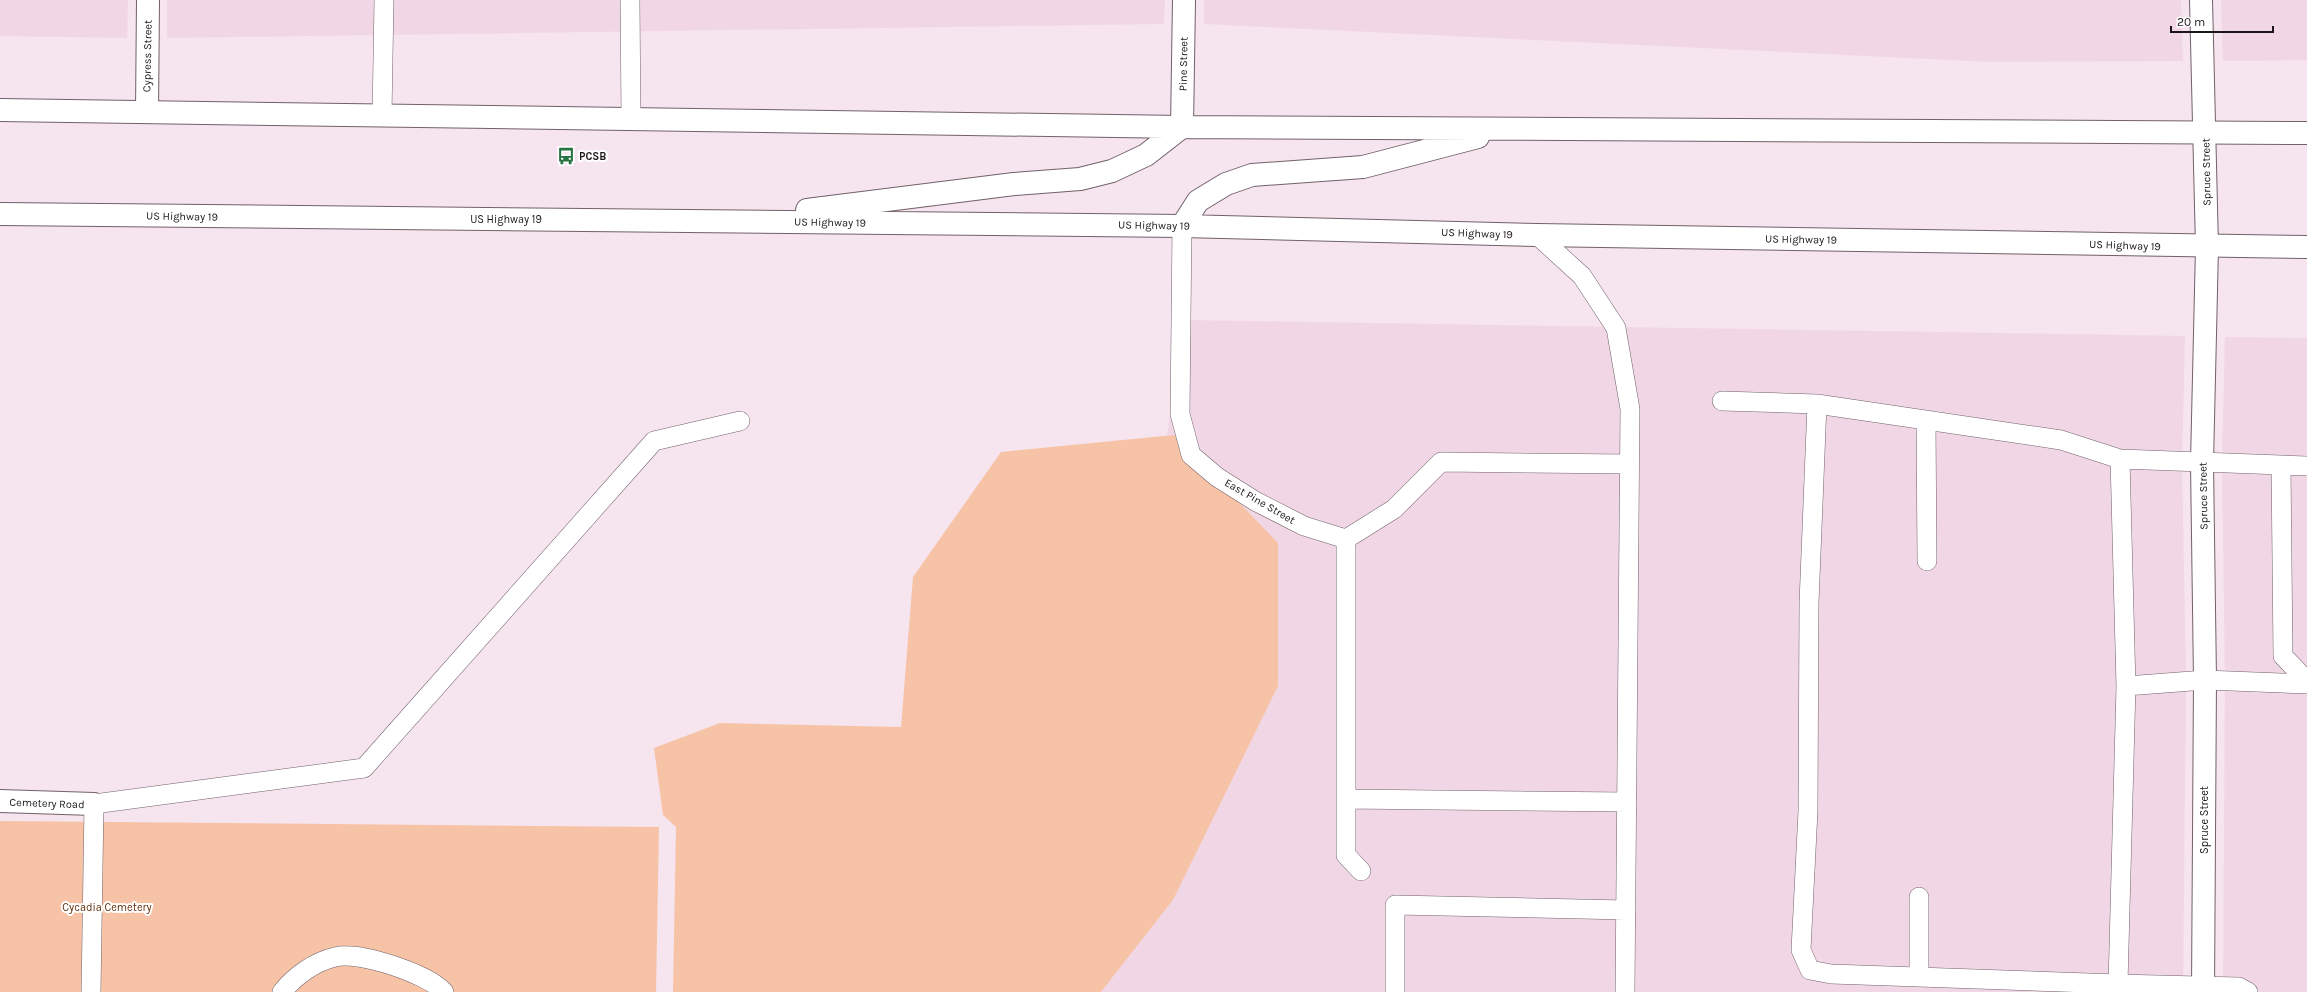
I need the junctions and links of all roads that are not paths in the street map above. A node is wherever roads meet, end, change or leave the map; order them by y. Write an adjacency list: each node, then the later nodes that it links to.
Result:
1 (148, 0): 7 (main road, Cypress Street)
2 (384, 0): 8 (lane)
3 (630, 0): 9 (lane)
4 (1184, 0): 10 (main road, Pine Street)
5 (2201, 0): 12 (main road, Spruce Street)
6 (0, 110): 7 (main road)
7 (146, 112): 8 (main road)
8 (382, 116): 9 (main road)
9 (631, 119): 10 (main road)
10 (1182, 127): 11 (main road); 15 (main road)
11 (1507, 129): 12 (main road); 16 (main road)
12 (2206, 132): 13 (main road); 18 (main road, Spruce Street)
13 (2307, 133)
14 (0, 214): 15 (main road, US Highway 19)
15 (724, 221): 16 (main road, US Highway 19)
16 (1182, 226): 17 (main road, US Highway 19); 29 (lane, East Pine Street)
17 (1537, 235): 18 (main road, US Highway 19); 26 (lane)
18 (2207, 247): 19 (main road, US Highway 19); 25 (main road, Spruce Street)
19 (2307, 247)
20 (1722, 401): 21 (lane)
21 (1817, 404): 22 (lane); 41 (lane)
22 (1926, 420): 24 (lane); 30 (lane)
23 (740, 421): 37 (lane)
24 (2120, 459): 25 (lane); 33 (lane)
25 (2202, 462): 27 (lane); 31 (main road, Spruce Street)
26 (1630, 464): 29 (lane); 36 (lane)
27 (2281, 465): 28 (lane); 32 (lane)
28 (2307, 466)
29 (1346, 539): 34 (lane)
30 (1927, 561)
31 (2206, 680): 32 (lane); 33 (lane); 43 (main road, Spruce Street)
32 (2307, 683)
33 (2126, 686): 42 (lane)
34 (1347, 798): 36 (lane); 38 (lane)
35 (0, 801): 37 (main road, Cemetery Road)
36 (1627, 802): 40 (lane)
37 (94, 804): 44 (lane)
38 (1361, 871)
39 (1919, 897): 41 (lane)
40 (1626, 910): 47 (lane); 48 (lane)
41 (1919, 977): 42 (lane)
42 (2118, 984): 43 (lane)
43 (2203, 989): 49 (lane)
44 (91, 992)
45 (282, 992): 46 (lane)
46 (444, 992)
47 (1395, 992)
48 (1625, 992)
49 (2248, 992)

